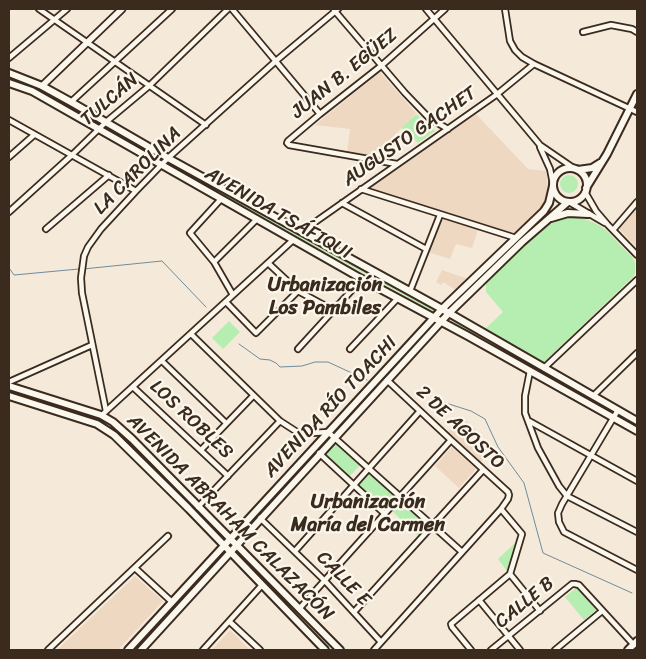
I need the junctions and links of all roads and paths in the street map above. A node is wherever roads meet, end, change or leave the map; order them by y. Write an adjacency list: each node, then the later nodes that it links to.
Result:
1 (39, 9): 11 (street)
2 (67, 9): 11 (street)
3 (122, 9): 14 (street)
4 (172, 9): 17 (street)
5 (230, 9): 16 (street); 23 (street, TULCÁN)
6 (426, 9): 10 (street)
7 (445, 9): 10 (street, JUAN B. EGÜEZ)
8 (505, 9): 18 (street)
9 (335, 10): 16 (street, LA CAROLINA); 19 (street)
10 (434, 18): 19 (street, JUAN B. EGÜEZ); 25 (street)
11 (54, 20): 14 (street); 15 (street)
12 (583, 32): 13 (street)
13 (637, 32)
14 (86, 43): 17 (street); 22 (street)
15 (9, 58)
16 (277, 60): 29 (street); 32 (street, LA CAROLINA)
17 (116, 63): 23 (street); 26 (street)
18 (534, 64): 25 (street, AUGUSTO GACHET); 27 (street)
19 (382, 66): 29 (street, JUAN B. EGÜEZ); 34 (street)
20 (9, 72): 22 (main road, AVENIDA TSÁFIQUI)
21 (9, 83): 33 (main road, AVENIDA TSÁFIQUI)
22 (42, 86): 26 (main road, AVENIDA TSÁFIQUI)
23 (149, 86): 31 (street, TULCÁN); 32 (street)
24 (637, 94): 27 (main road)
25 (496, 95): 34 (street, AUGUSTO GACHET); 36 (street)
26 (71, 102): 31 (main road, AVENIDA TSÁFIQUI)
27 (630, 109): 28 (street); 37 (main road)
28 (637, 112)
29 (320, 114): 41 (street, JUAN B. EGÜEZ)
30 (9, 120): 35 (street)
31 (106, 122): 33 (street, TULCÁN); 40 (main road, AVENIDA TSÁFIQUI)
32 (206, 125): 40 (street, LA CAROLINA)
33 (98, 129): 38 (street, TULCÁN); 42 (main road, AVENIDA TSÁFIQUI)
34 (448, 129): 41 (street, AUGUSTO GACHET)
35 (34, 135): 38 (street); 39 (street)
36 (540, 145): 43 (street); 45 (street)
37 (607, 154): 43 (main road); 47 (main road)
38 (72, 155): 44 (street); 53 (street, TULCÁN)
39 (9, 157)
40 (168, 158): 42 (street, LA CAROLINA); 61 (main road, AVENIDA TSÁFIQUI)
41 (397, 164): 46 (street, AUGUSTO GACHET)
42 (162, 166): 48 (street, LA CAROLINA); 49 (main road, AVENIDA TSÁFIQUI)
43 (576, 169): 45 (main road); 47 (main road)
44 (108, 175): 48 (street); 59 (street)
45 (553, 185): 50 (main road); 62 (main road, AVENIDA RÍO TOACHI)
46 (361, 189): 52 (street, AUGUSTO GACHET); 55 (street)
47 (586, 190): 50 (main road); 58 (street)
48 (136, 191): 81 (street, LA CAROLINA)
49 (221, 199): 56 (main road, AVENIDA TSÁFIQUI); 66 (street)
50 (568, 202): 54 (street); 57 (main road, AVENIDA RÍO TOACHI)
51 (637, 202): 60 (street)
52 (342, 203): 61 (street, AUGUSTO GACHET); 64 (street)
53 (9, 212)
54 (588, 214): 57 (main road); 58 (street)
55 (440, 215): 62 (street); 64 (street)
56 (257, 219): 63 (main road, AVENIDA TSÁFIQUI); 66 (street)
57 (546, 220): 77 (main road, AVENIDA RÍO TOACHI)
58 (608, 225): 60 (street)
59 (46, 229)
60 (613, 230): 65 (street)
61 (301, 232): 71 (main road, AVENIDA TSÁFIQUI)
62 (516, 238): 75 (main road, AVENIDA RÍO TOACHI)
63 (293, 240): 67 (street); 68 (main road, AVENIDA TSÁFIQUI)
64 (426, 249): 71 (street)
65 (637, 255)
66 (214, 262): 72 (street)
67 (268, 263): 70 (street); 72 (street)
68 (362, 279): 73 (main road, AVENIDA TSÁFIQUI); 76 (street)
69 (637, 280): 86 (street)
70 (298, 291): 74 (street); 76 (street)
71 (410, 291): 75 (main road, AVENIDA TSÁFIQUI)
72 (233, 295): 74 (street)
73 (398, 298): 78 (main road, AVENIDA TSÁFIQUI); 83 (street)
74 (226, 302): 80 (street)
75 (442, 309): 77 (main road, AVENIDA TSÁFIQUI); 78 (main road, AVENIDA RÍO TOACHI)
76 (333, 310): 82 (street)
77 (449, 312): 79 (main road, AVENIDA RÍO TOACHI); 86 (main road, AVENIDA TSÁFIQUI)
78 (434, 318): 79 (main road, AVENIDA TSÁFIQUI); 104 (main road, AVENIDA RÍO TOACHI)
79 (442, 322): 87 (main road, AVENIDA TSÁFIQUI); 88 (main road, AVENIDA RÍO TOACHI)
80 (191, 334): 85 (street); 93 (street)
81 (92, 345): 89 (street); 97 (street, LA CAROLINA)
82 (298, 349)
83 (350, 349)
84 (637, 353): 94 (street)
85 (162, 361): 91 (street); 102 (street)
86 (544, 368): 94 (main road, AVENIDA TSÁFIQUI)
87 (530, 371): 98 (main road, AVENIDA TSÁFIQUI); 101 (street)
88 (387, 380): 96 (street, 2 DE AGOSTO); 104 (main road, AVENIDA RÍO TOACHI)
89 (9, 382)
90 (9, 386): 97 (main road, AVENIDA ABRAHAM CALAZACÓN)
91 (133, 386): 97 (street); 106 (street, LOS ROBLES)
92 (9, 396): 124 (main road, AVENIDA ABRAHAM CALAZACÓN)
93 (253, 396): 99 (street); 102 (street)
94 (594, 396): 95 (main road, AVENIDA TSÁFIQUI)
95 (618, 410): 98 (street); 100 (main road, AVENIDA TSÁFIQUI)
96 (420, 411): 105 (street, 2 DE AGOSTO); 109 (street)
97 (104, 413): 116 (main road, AVENIDA ABRAHAM CALAZACÓN)
98 (613, 418): 103 (main road, AVENIDA TSÁFIQUI); 108 (street)
99 (280, 420): 104 (street); 111 (street)
100 (637, 420)
101 (528, 421): 108 (street); 114 (street)
102 (226, 423): 106 (street)
103 (637, 431)
104 (331, 435): 107 (main road, AVENIDA RÍO TOACHI); 109 (street); 123 (main road, AVENIDA RÍO TOACHI)
105 (451, 440): 110 (street, 2 DE AGOSTO); 115 (street)
106 (201, 450): 111 (street, LOS ROBLES)
107 (319, 453): 113 (street); 119 (main road, AVENIDA RÍO TOACHI)
108 (590, 456): 112 (street); 114 (street)
109 (369, 468): 113 (street); 115 (street)
110 (483, 470): 117 (street, 2 DE AGOSTO); 120 (street)
111 (228, 476): 116 (street)
112 (637, 481)
113 (354, 485): 118 (street); 126 (street)
114 (567, 496): 121 (street); 130 (street)
115 (400, 497): 118 (street); 120 (street)
116 (198, 507): 123 (main road, AVENIDA ABRAHAM CALAZACÓN)
117 (501, 509): 128 (street); 131 (street)
118 (385, 514): 132 (street)
119 (260, 518): 125 (main road, AVENIDA RÍO TOACHI); 126 (street, CALLE E)
120 (432, 526): 128 (street); 139 (street)
121 (637, 532)
122 (168, 536): 129 (street)
123 (229, 538): 124 (main road, AVENIDA RÍO TOACHI); 125 (main road, AVENIDA ABRAHAM CALAZACÓN)
124 (223, 546): 127 (main road, AVENIDA ABRAHAM CALAZACÓN); 135 (main road, AVENIDA RÍO TOACHI)
125 (236, 546): 127 (main road, AVENIDA RÍO TOACHI); 136 (main road, AVENIDA ABRAHAM CALAZACÓN)
126 (295, 551): 132 (street, CALLE E)
127 (230, 552): 133 (main road, AVENIDA ABRAHAM CALAZACÓN); 147 (main road, AVENIDA RÍO TOACHI)
128 (462, 552): 142 (street)
129 (135, 568): 135 (street); 145 (street)
130 (637, 570)
131 (510, 574): 134 (street); 137 (street)
132 (325, 581): 136 (street); 139 (street, CALLE E)
133 (262, 585): 140 (street); 150 (main road, AVENIDA ABRAHAM CALAZACÓN)
134 (479, 600): 141 (street); 153 (street)
135 (172, 602): 146 (main road, AVENIDA RÍO TOACHI)
136 (299, 609): 144 (main road, AVENIDA ABRAHAM CALAZACÓN)
137 (540, 611): 138 (street, CALLE B); 141 (street, CALLE B)
138 (602, 611): 143 (street); 156 (street)
139 (354, 612): 142 (street, CALLE E)
140 (230, 622): 148 (street); 149 (street)
141 (509, 636): 154 (street, CALLE B); 155 (street)
142 (382, 642): 152 (street)
143 (636, 643): 157 (main road)
144 (333, 647): 151 (main road, AVENIDA ABRAHAM CALAZACÓN)
145 (48, 650)
146 (128, 650)
147 (142, 650)
148 (204, 650)
149 (260, 650)
150 (325, 650)
151 (340, 650)
152 (374, 650)
153 (471, 650)
154 (491, 650)
155 (520, 650)
156 (555, 650)
157 (628, 650)

